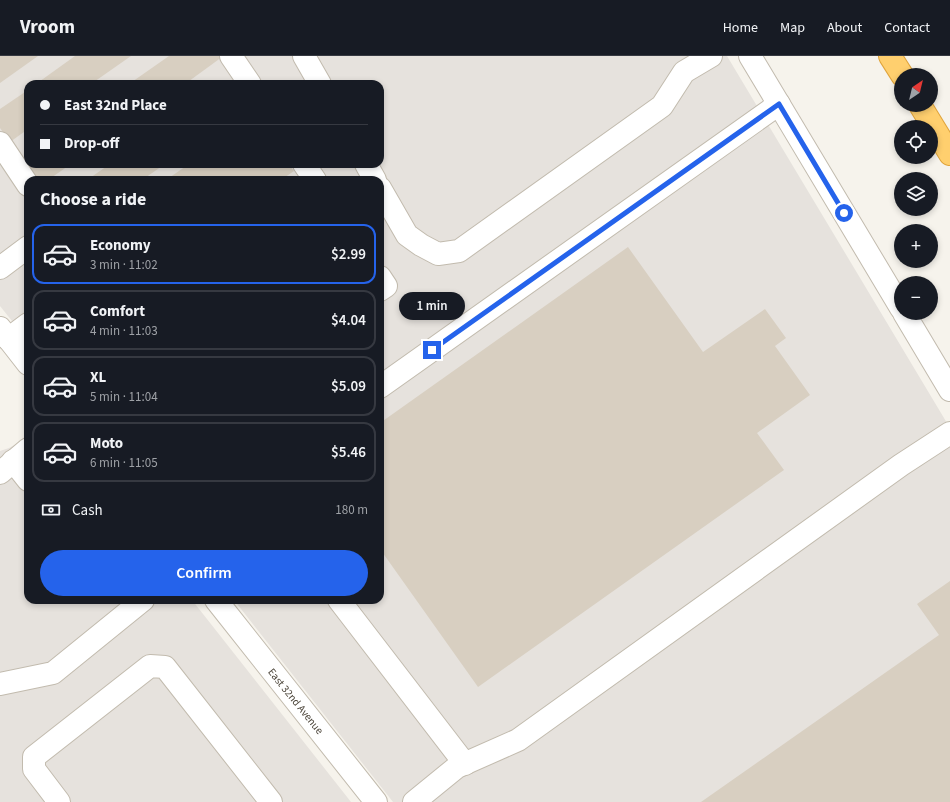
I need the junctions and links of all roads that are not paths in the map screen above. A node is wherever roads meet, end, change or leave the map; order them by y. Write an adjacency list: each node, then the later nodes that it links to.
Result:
1 (231, 56): 7 (street)
2 (304, 56): 8 (street)
3 (711, 56): 14 (street)
4 (750, 56): 9 (street)
5 (890, 56): 6 (highway)
6 (898, 68)
7 (247, 80)
8 (318, 80)
9 (779, 104): 17 (street); 22 (street)
10 (924, 112): 12 (highway)
11 (0, 144): 13 (street)
12 (950, 154)
13 (24, 179)
14 (384, 195)
15 (24, 250): 16 (street)
16 (0, 268)
17 (894, 296)
18 (908, 320): 23 (street)
19 (24, 326): 20 (street)
20 (4, 334): 21 (street)
21 (24, 359)
22 (384, 384)
23 (950, 390)
24 (950, 433): 31 (street)
25 (14, 461): 26 (street)
26 (24, 475)
27 (132, 604): 30 (street)
28 (219, 604): 34 (street, East 32nd Avenue)
29 (343, 604): 31 (street)
30 (0, 684)
31 (465, 764): 35 (street)
32 (59, 802): 33 (street)
33 (271, 802)
34 (376, 802)
35 (414, 802)

